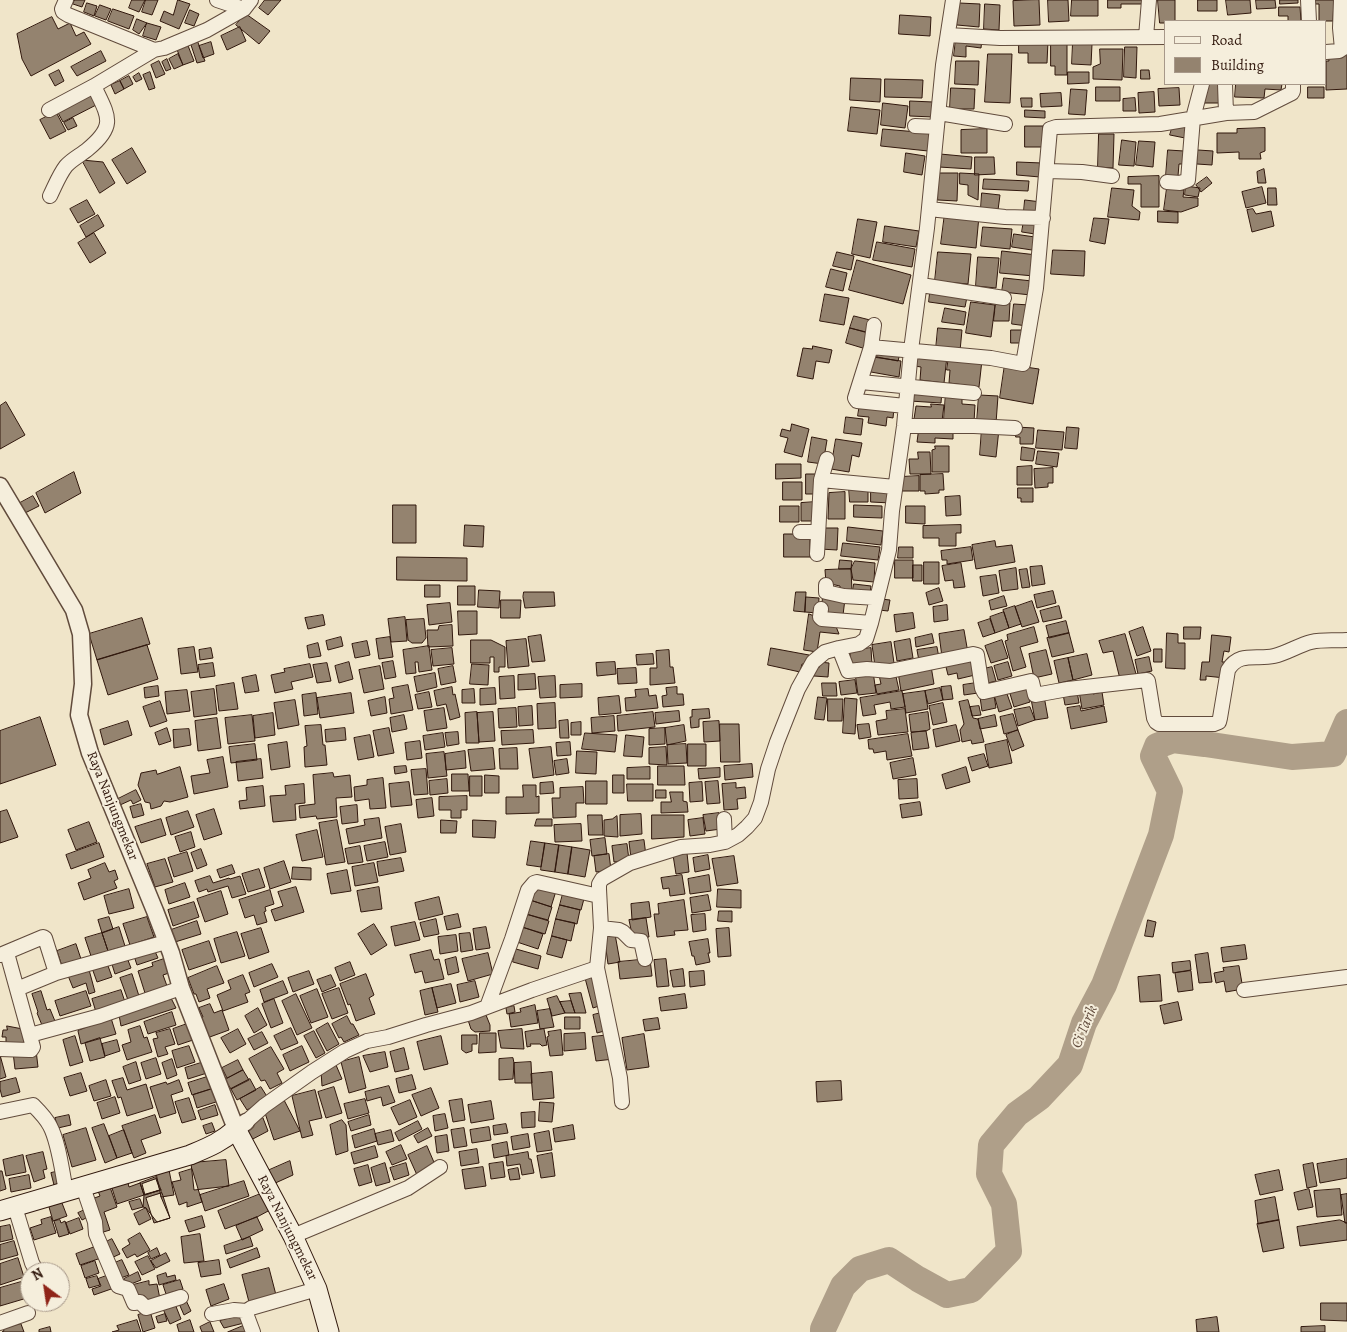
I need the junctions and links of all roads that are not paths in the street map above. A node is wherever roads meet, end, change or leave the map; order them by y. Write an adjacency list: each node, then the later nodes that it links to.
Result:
1 (66, 0): 13 (street)
2 (217, 0): 7 (street)
3 (953, 0): 10 (street)
4 (1149, 0): 11 (street)
5 (1308, 0): 8 (street)
6 (1341, 0): 9 (street)
7 (247, 5): 13 (street)
8 (1309, 20)
9 (1333, 28): 14 (street)
10 (948, 35): 11 (street); 22 (street)
11 (1146, 37): 12 (street)
12 (1164, 37)
13 (154, 50): 18 (street)
14 (1327, 52)
15 (1202, 85): 21 (street)
16 (1225, 85): 20 (street)
17 (1293, 85): 20 (street)
18 (94, 86): 19 (street); 28 (street)
19 (49, 110)
20 (1226, 113): 21 (street)
21 (1193, 118): 25 (street); 27 (street)
22 (938, 120): 23 (street); 24 (street); 29 (street)
23 (1005, 124)
24 (915, 126)
25 (1046, 171): 26 (street); 30 (street)
26 (1112, 176)
27 (1168, 182)
28 (50, 196)
29 (929, 209): 30 (street); 31 (street)
30 (1043, 218): 35 (street)
31 (921, 285): 32 (street); 35 (street)
32 (1004, 298)
33 (874, 325): 34 (street)
34 (871, 347): 35 (street); 36 (street)
35 (911, 350): 37 (street)
36 (861, 382): 37 (street); 39 (street)
37 (908, 387): 38 (street); 39 (street)
38 (974, 393)
39 (905, 406): 40 (street)
40 (904, 426): 41 (street); 45 (street)
41 (1015, 428)
42 (827, 459): 43 (street)
43 (821, 480): 45 (street); 47 (street)
44 (0, 486): 59 (street, Raya Nanjungmekar)
45 (895, 488): 50 (street)
46 (800, 532): 47 (street)
47 (818, 532): 48 (street)
48 (817, 554)
49 (826, 585): 50 (street)
50 (877, 598): 52 (street)
51 (821, 609): 52 (street)
52 (871, 623): 54 (street)
53 (1347, 640): 54 (street)
54 (839, 648): 56 (street)
55 (724, 819): 56 (street)
56 (725, 842): 57 (street)
57 (599, 896): 58 (street); 68 (street)
58 (601, 928): 61 (street); 62 (street)
59 (166, 942): 63 (street); 65 (street, Raya Nanjungmekar)
60 (4, 954): 63 (street); 66 (street)
61 (644, 960)
62 (598, 968): 68 (street); 71 (street)
63 (56, 973): 66 (street)
64 (1347, 977): 67 (street)
65 (181, 988): 69 (street); 73 (street, Raya Nanjungmekar)
66 (17, 989): 69 (street)
67 (1244, 990)
68 (487, 1007): 73 (street)
69 (30, 1036): 70 (street)
70 (0, 1049)
71 (622, 1102)
72 (0, 1112): 75 (street)
73 (241, 1125): 75 (main road); 77 (main road, Raya Nanjungmekar)
74 (440, 1167): 77 (street)
75 (75, 1190): 76 (main road); 80 (street)
76 (8, 1209): 78 (street)
77 (293, 1236): 79 (main road, Raya Nanjungmekar)
78 (31, 1262)
79 (317, 1289): 81 (street); 86 (main road, Raya Nanjungmekar)
80 (180, 1297)
81 (247, 1311): 83 (street); 85 (street)
82 (28, 1313): 84 (street)
83 (212, 1314)
84 (0, 1322)
85 (253, 1332)
86 (329, 1332)

